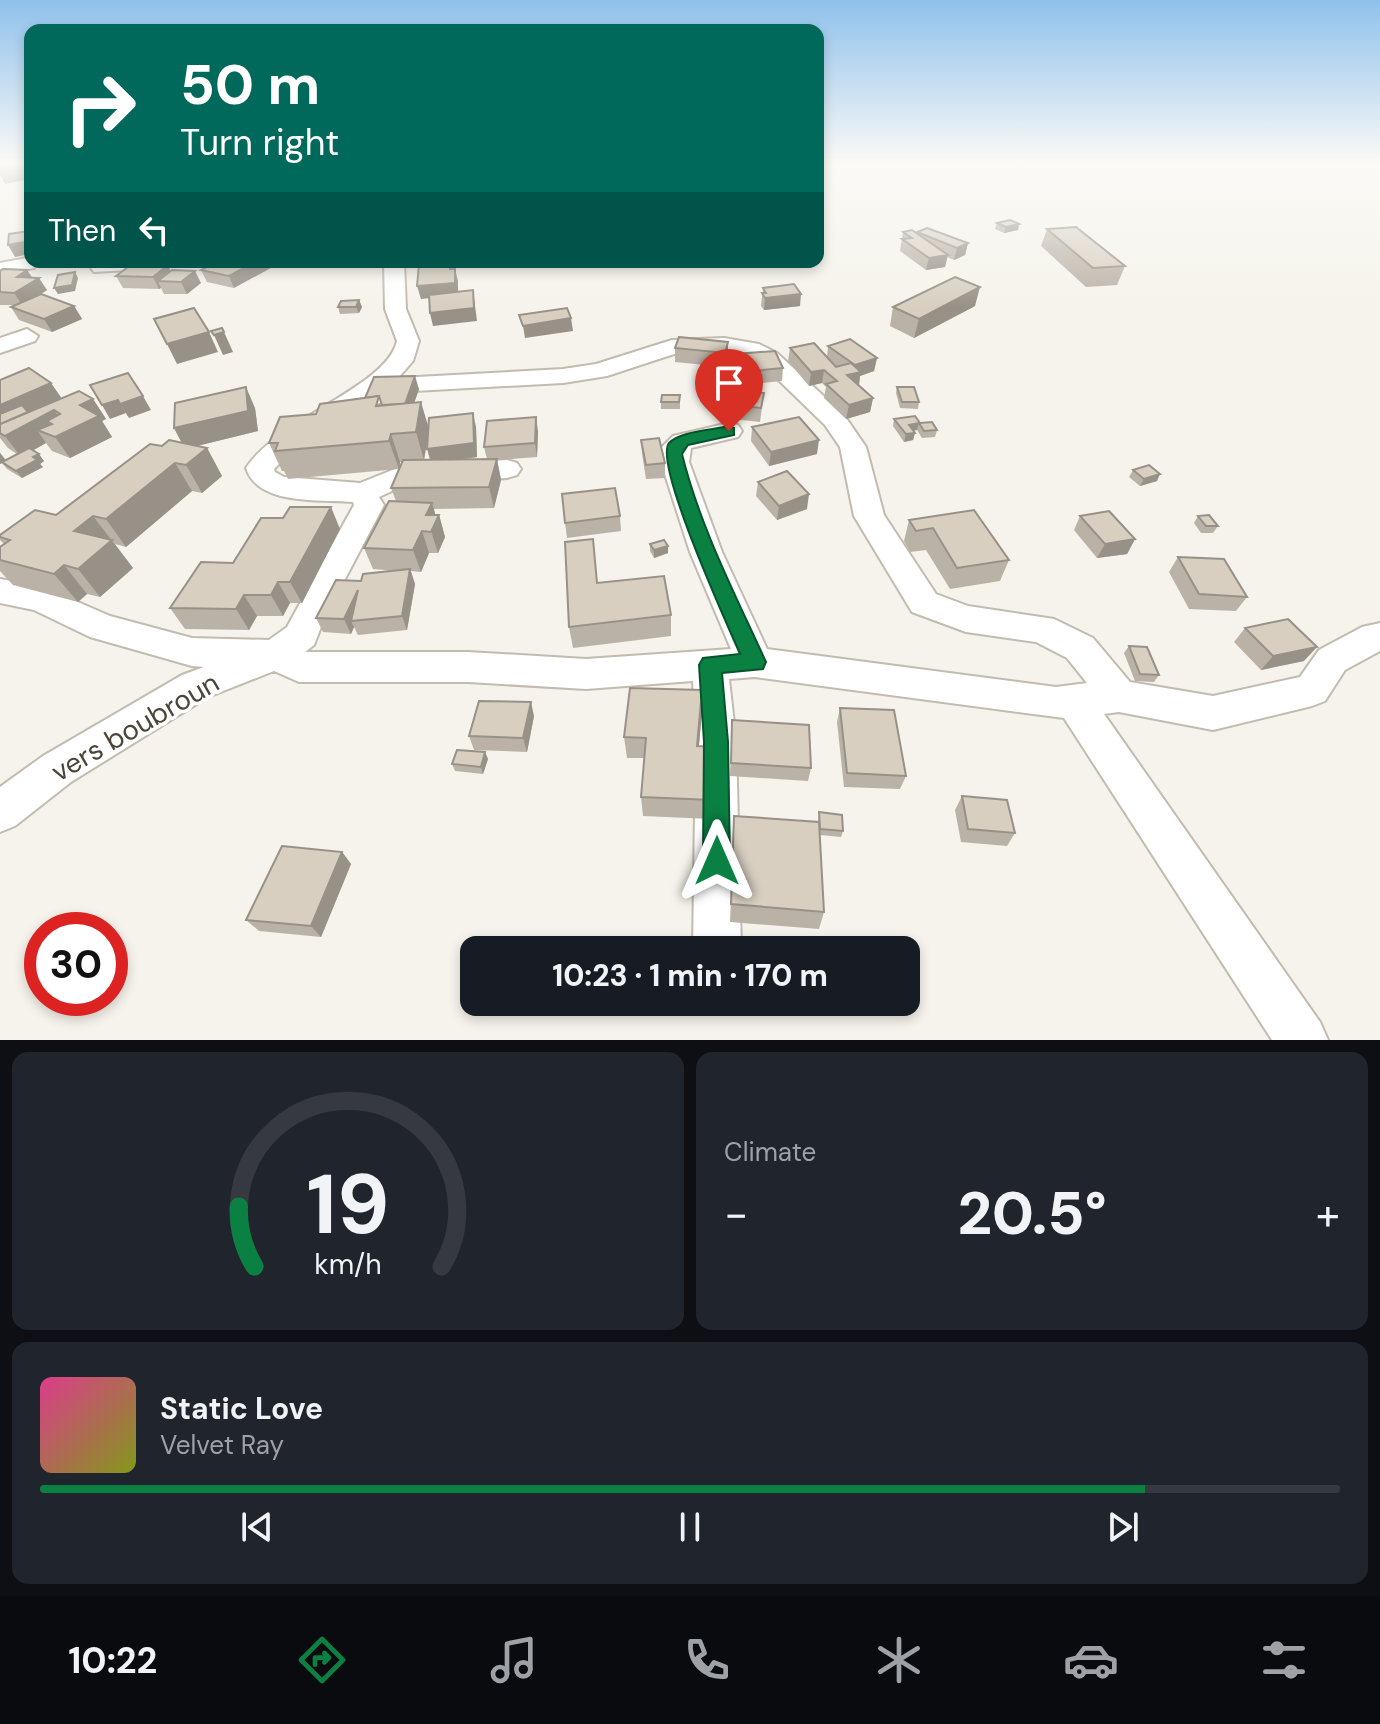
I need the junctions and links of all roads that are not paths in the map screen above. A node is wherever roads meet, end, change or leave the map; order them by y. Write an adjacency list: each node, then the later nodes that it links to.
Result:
1 (24, 265): 3 (street)
2 (394, 268): 6 (street)
3 (0, 269)
4 (27, 336): 5 (street)
5 (0, 346)
6 (375, 386): 9 (street); 15 (street)
7 (729, 431): 13 (street)
8 (507, 469): 9 (street)
9 (363, 493): 12 (street)
10 (0, 591): 12 (street)
11 (1380, 637): 15 (street)
12 (276, 655): 14 (street); 17 (street, vers boubroun)
13 (755, 662): 14 (street); 16 (street)
14 (710, 665): 18 (street)
15 (1119, 696): 16 (street)
16 (1074, 702): 19 (street)
17 (0, 812)
18 (717, 936)
19 (1302, 1040)

